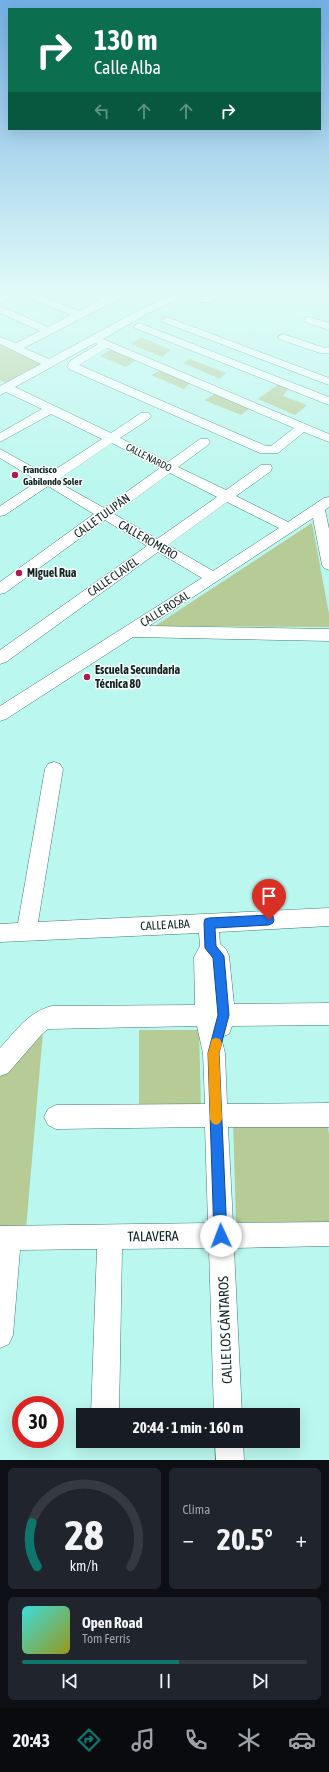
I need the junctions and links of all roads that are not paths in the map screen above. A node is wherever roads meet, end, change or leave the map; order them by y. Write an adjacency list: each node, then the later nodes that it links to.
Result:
1 (40, 359): 7 (street)
2 (61, 359): 7 (street)
3 (79, 359): 13 (street)
4 (140, 359): 13 (street)
5 (223, 359): 10 (street)
6 (270, 359): 8 (street)
7 (50, 364): 9 (street)
8 (329, 382)
9 (4, 390): 11 (street, CALLE NARDO)
10 (329, 401)
11 (51, 409): 14 (street); 15 (street, CALLE NARDO)
12 (144, 416): 15 (street)
13 (302, 427): 16 (street)
14 (0, 438)
15 (111, 438): 19 (street, CALLE NARDO); 21 (street)
16 (329, 438)
17 (204, 442): 19 (street, CALLE TULIPÁN)
18 (0, 453): 21 (street, CALLE ROMERO)
19 (170, 467): 22 (street, CALLE NARDO); 25 (street, CALLE TULIPÁN)
20 (266, 468): 22 (street, CALLE CLAVEL)
21 (47, 481): 24 (street); 25 (street, CALLE ROMERO)
22 (227, 496): 26 (street, CALLE NARDO); 27 (street, CALLE CLAVEL)
23 (324, 505): 26 (street, CALLE ROSAL); 28 (street)
24 (0, 512)
25 (104, 514): 27 (street, CALLE ROMERO); 30 (street, CALLE TULIPÁN)
26 (290, 528): 29 (street, CALLE ROSAL)
27 (158, 546): 29 (street, CALLE ROMERO); 33 (street, CALLE CLAVEL)
28 (329, 565)
29 (213, 578): 31 (street, CALLE ROSAL)
30 (0, 589)
31 (130, 631): 32 (street); 34 (street, CALLE ROSAL)
32 (329, 635)
33 (0, 658)
34 (2, 710)
35 (54, 769): 38 (street)
36 (329, 917): 37 (street, CALLE ALBA)
37 (209, 923): 38 (street, CALLE ALBA); 41 (street, CALLE LOS CÁNTAROS)
38 (26, 932): 39 (street, CALLE ALBA)
39 (0, 933)
40 (329, 1014): 41 (street)
41 (215, 1015): 42 (street); 44 (street, CALLE LOS CÁNTAROS)
42 (0, 1065)
43 (329, 1115): 44 (street)
44 (216, 1116): 45 (street); 47 (street, CALLE LOS CÁNTAROS)
45 (56, 1117)
46 (329, 1234): 47 (street, TALAVERA)
47 (221, 1236): 48 (street, TALAVERA); 52 (street, CALLE LOS CÁNTAROS)
48 (110, 1237): 49 (street, TALAVERA); 51 (street)
49 (4, 1238): 50 (street)
50 (0, 1335)
51 (105, 1408)
52 (228, 1408)
53 (229, 1448): 54 (street)
54 (230, 1460)

